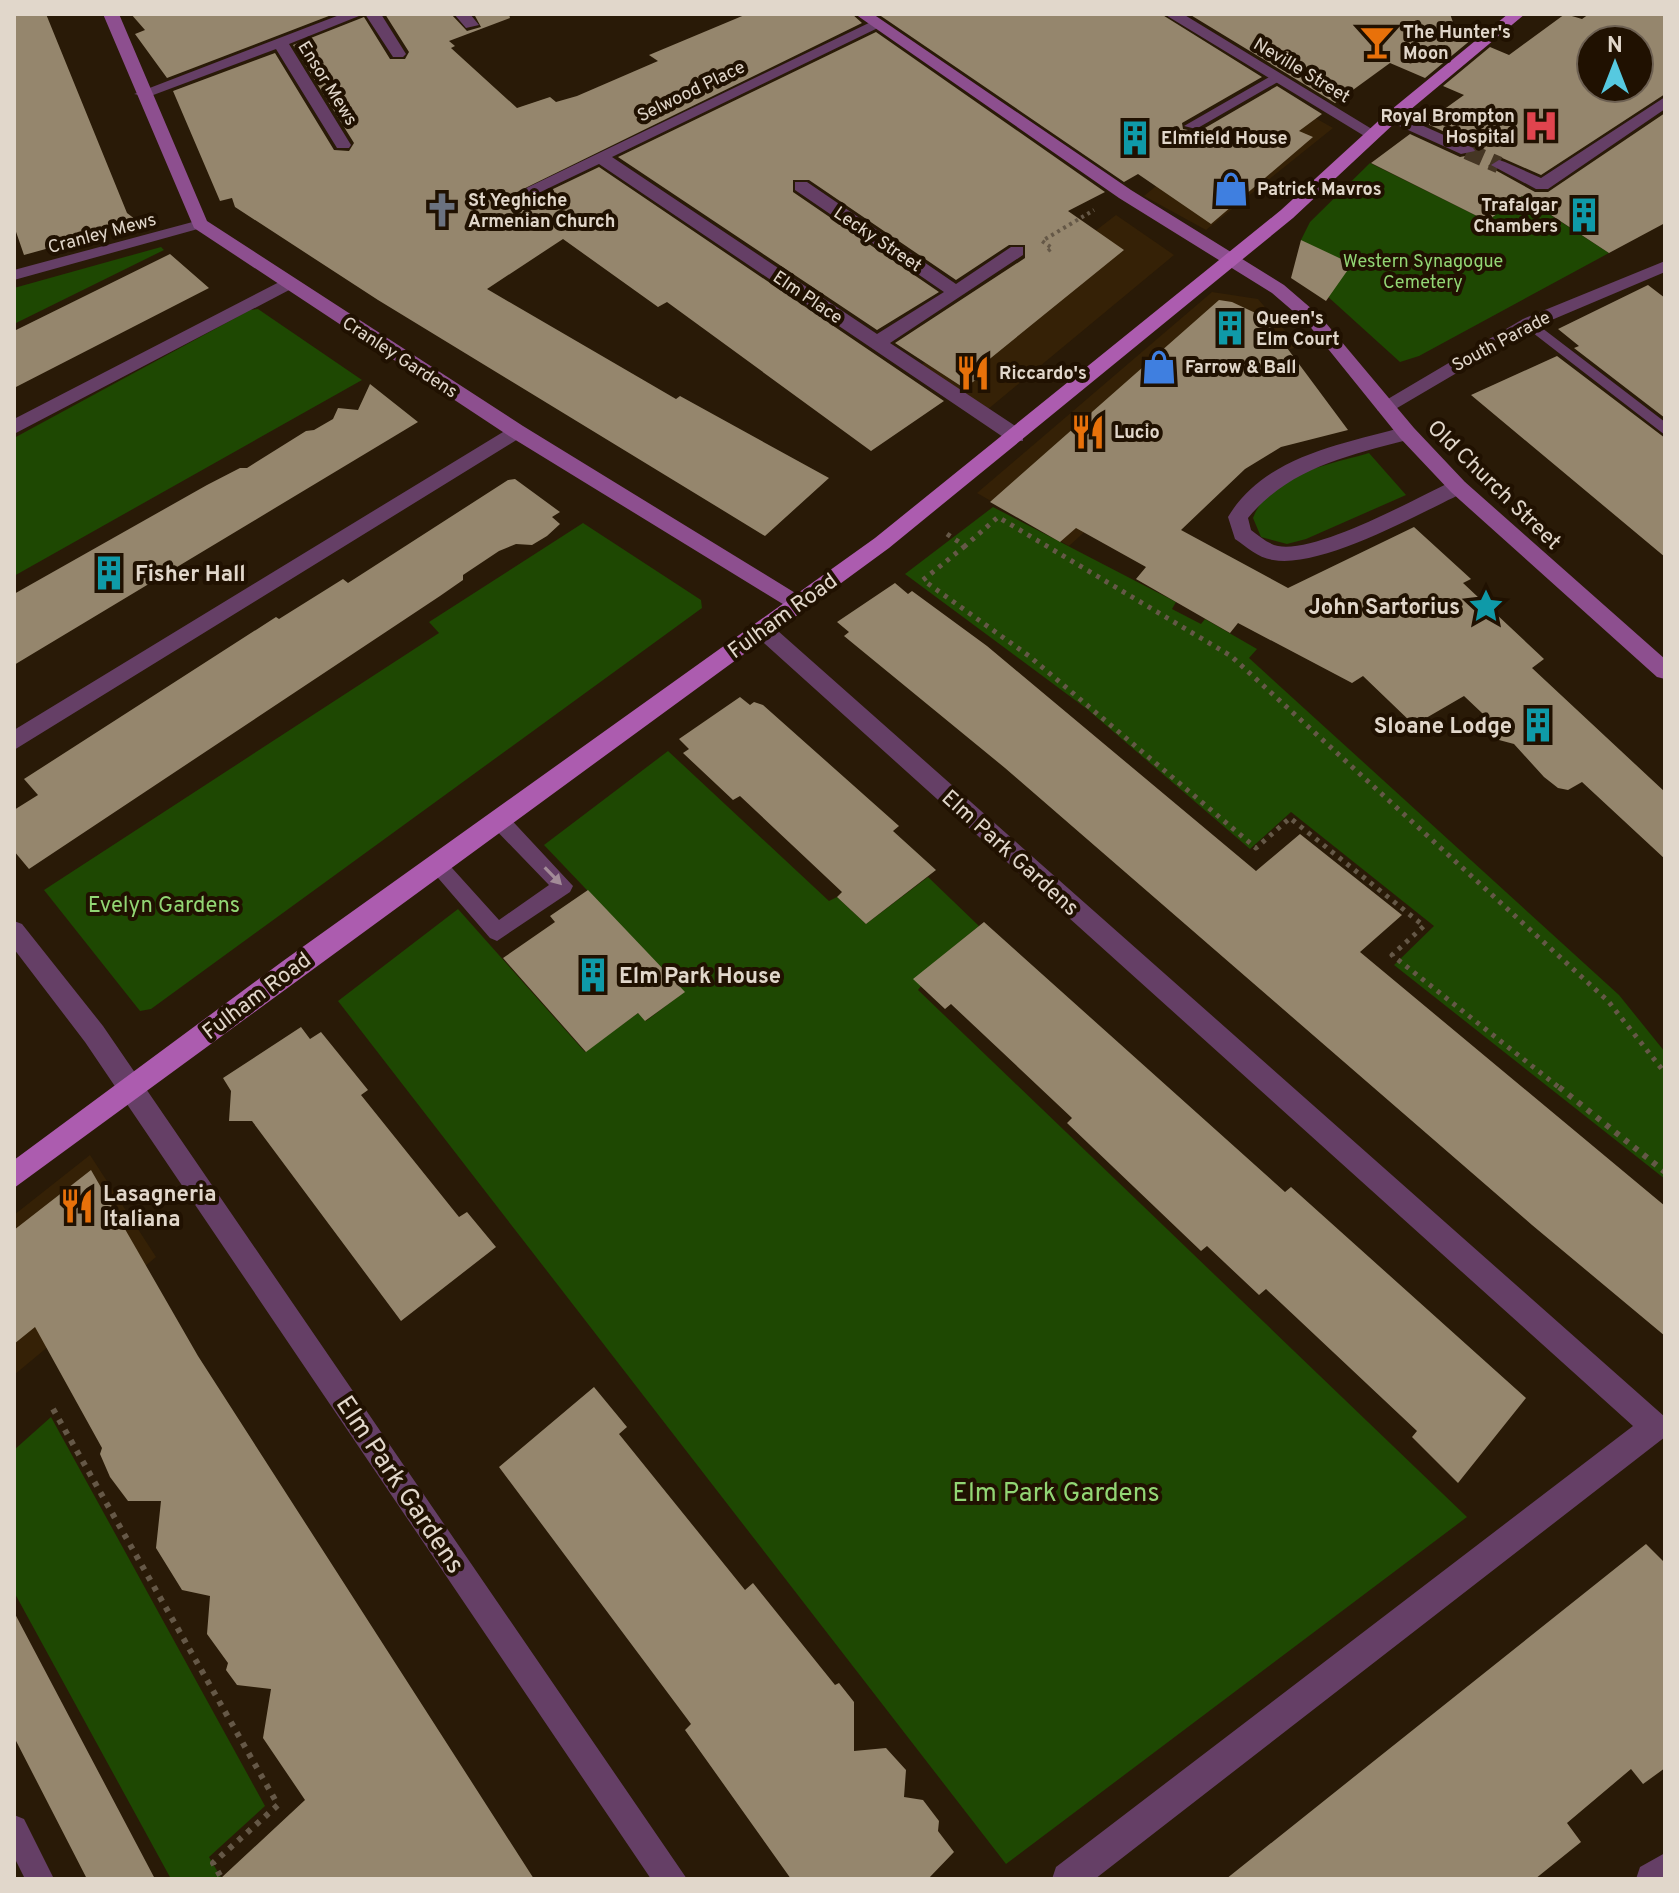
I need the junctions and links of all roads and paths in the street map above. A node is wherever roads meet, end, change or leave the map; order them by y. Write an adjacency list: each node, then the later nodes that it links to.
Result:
1 (111, 14): 10 (street)
2 (356, 14): 7 (street, Ensor Mews)
3 (373, 14): 8 (street)
4 (1172, 14): 9 (street, Neville Street)
5 (1508, 16): 12 (main road, Fulham Road)
6 (870, 19): 17 (street, Selwood Place); 25 (street, Old Church Street)
7 (280, 43): 10 (street, Ensor Mews); 15 (street, Ensor Mews)
8 (398, 54)
9 (1276, 79): 13 (lane); 14 (street, Neville Street)
10 (142, 94): 22 (street)
11 (1665, 102): 18 (street)
12 (1392, 117): 14 (main road, Fulham Road); 16 (street)
13 (1191, 126)
14 (1372, 134): 25 (main road, Fulham Road)
15 (343, 145)
16 (1467, 151)
17 (600, 157): 20 (street, Selwood Place); 31 (street, Elm Place)
18 (1499, 165)
19 (801, 186): 29 (street, Lecky Street)
20 (522, 194)
21 (1080, 219): 23 (path)
22 (200, 224): 27 (lane, Cranley Mews); 28 (street, Cranley Gardens)
23 (1052, 248)
24 (1017, 251): 29 (street)
25 (1232, 259): 32 (street, Old Church Street); 37 (main road, Fulham Road)
26 (1665, 266): 30 (street, South Parade)
27 (14, 275)
28 (287, 284): 33 (street); 35 (street, Cranley Gardens)
29 (956, 292): 31 (street)
30 (1529, 323): 32 (street, South Parade); 34 (lane)
31 (877, 343): 37 (street, Elm Place)
32 (1385, 406): 36 (street, Old Church Street)
33 (14, 427)
34 (1665, 430)
35 (516, 431): 41 (street, Cranley Gardens); 44 (street)
36 (1407, 433): 38 (street, Old Church Street); 38 (street)
37 (1016, 436): 41 (main road, Fulham Road)
38 (1458, 487): 43 (street, Old Church Street)
39 (947, 534): 40 (path)
40 (965, 546): 48 (path); 50 (path)
41 (798, 604): 42 (main road, Fulham Road)
42 (762, 629): 45 (main road, Fulham Road); 53 (street, Elm Park Gardens)
43 (1665, 671)
44 (14, 741)
45 (499, 820): 46 (main road, Fulham Road); 46 (lane, one-way to 46)
46 (436, 864): 49 (main road, Fulham Road)
47 (14, 931): 49 (street)
48 (1665, 1073)
49 (131, 1089): 51 (main road, Fulham Road); 58 (street, Elm Park Gardens)
50 (1665, 1172)
51 (14, 1176)
52 (53, 1409): 57 (path)
53 (1660, 1433): 59 (street, Elm Park Gardens)
54 (14, 1829): 56 (lane)
55 (1665, 1869): 60 (street)
56 (40, 1879)
57 (222, 1879)
58 (671, 1879)
59 (1068, 1879)
60 (1652, 1879)

